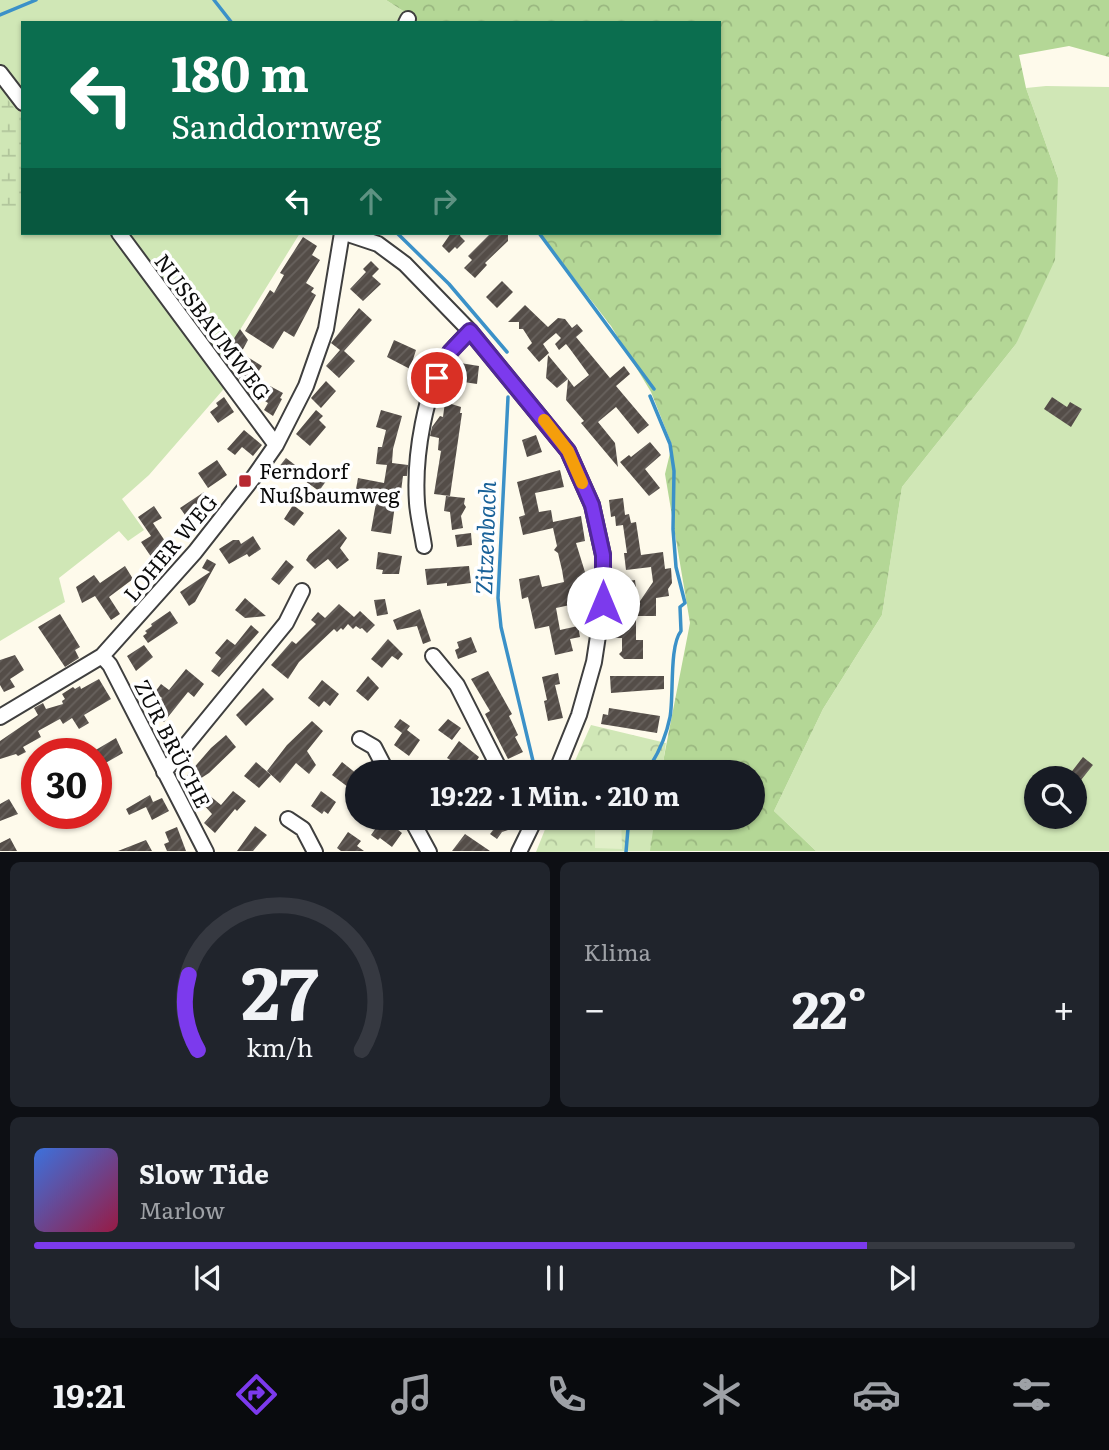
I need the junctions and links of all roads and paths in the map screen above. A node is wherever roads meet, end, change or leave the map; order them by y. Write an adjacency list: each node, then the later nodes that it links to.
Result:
1 (0, 73): 2 (street)
2 (21, 100)
3 (120, 235): 7 (street, NUSSBAUMWEG)
4 (344, 235): 7 (street, LOHER WEG)
5 (350, 235): 6 (street)
6 (470, 331): 8 (street); 16 (street)
7 (276, 445): 10 (street, LOHER WEG)
8 (424, 546)
9 (302, 591): 17 (street)
10 (102, 656): 12 (street, LOHER WEG); 17 (street, ZUR BRÜCHE)
11 (433, 656): 15 (street)
12 (0, 717)
13 (360, 739): 14 (street)
14 (381, 760)
15 (494, 760)
16 (561, 760)
17 (164, 772): 21 (street, ZUR BRÜCHE)
18 (288, 819): 22 (street)
19 (417, 830): 23 (street)
20 (530, 830): 24 (street)
21 (206, 852)
22 (315, 852)
23 (429, 852)
24 (519, 852)

